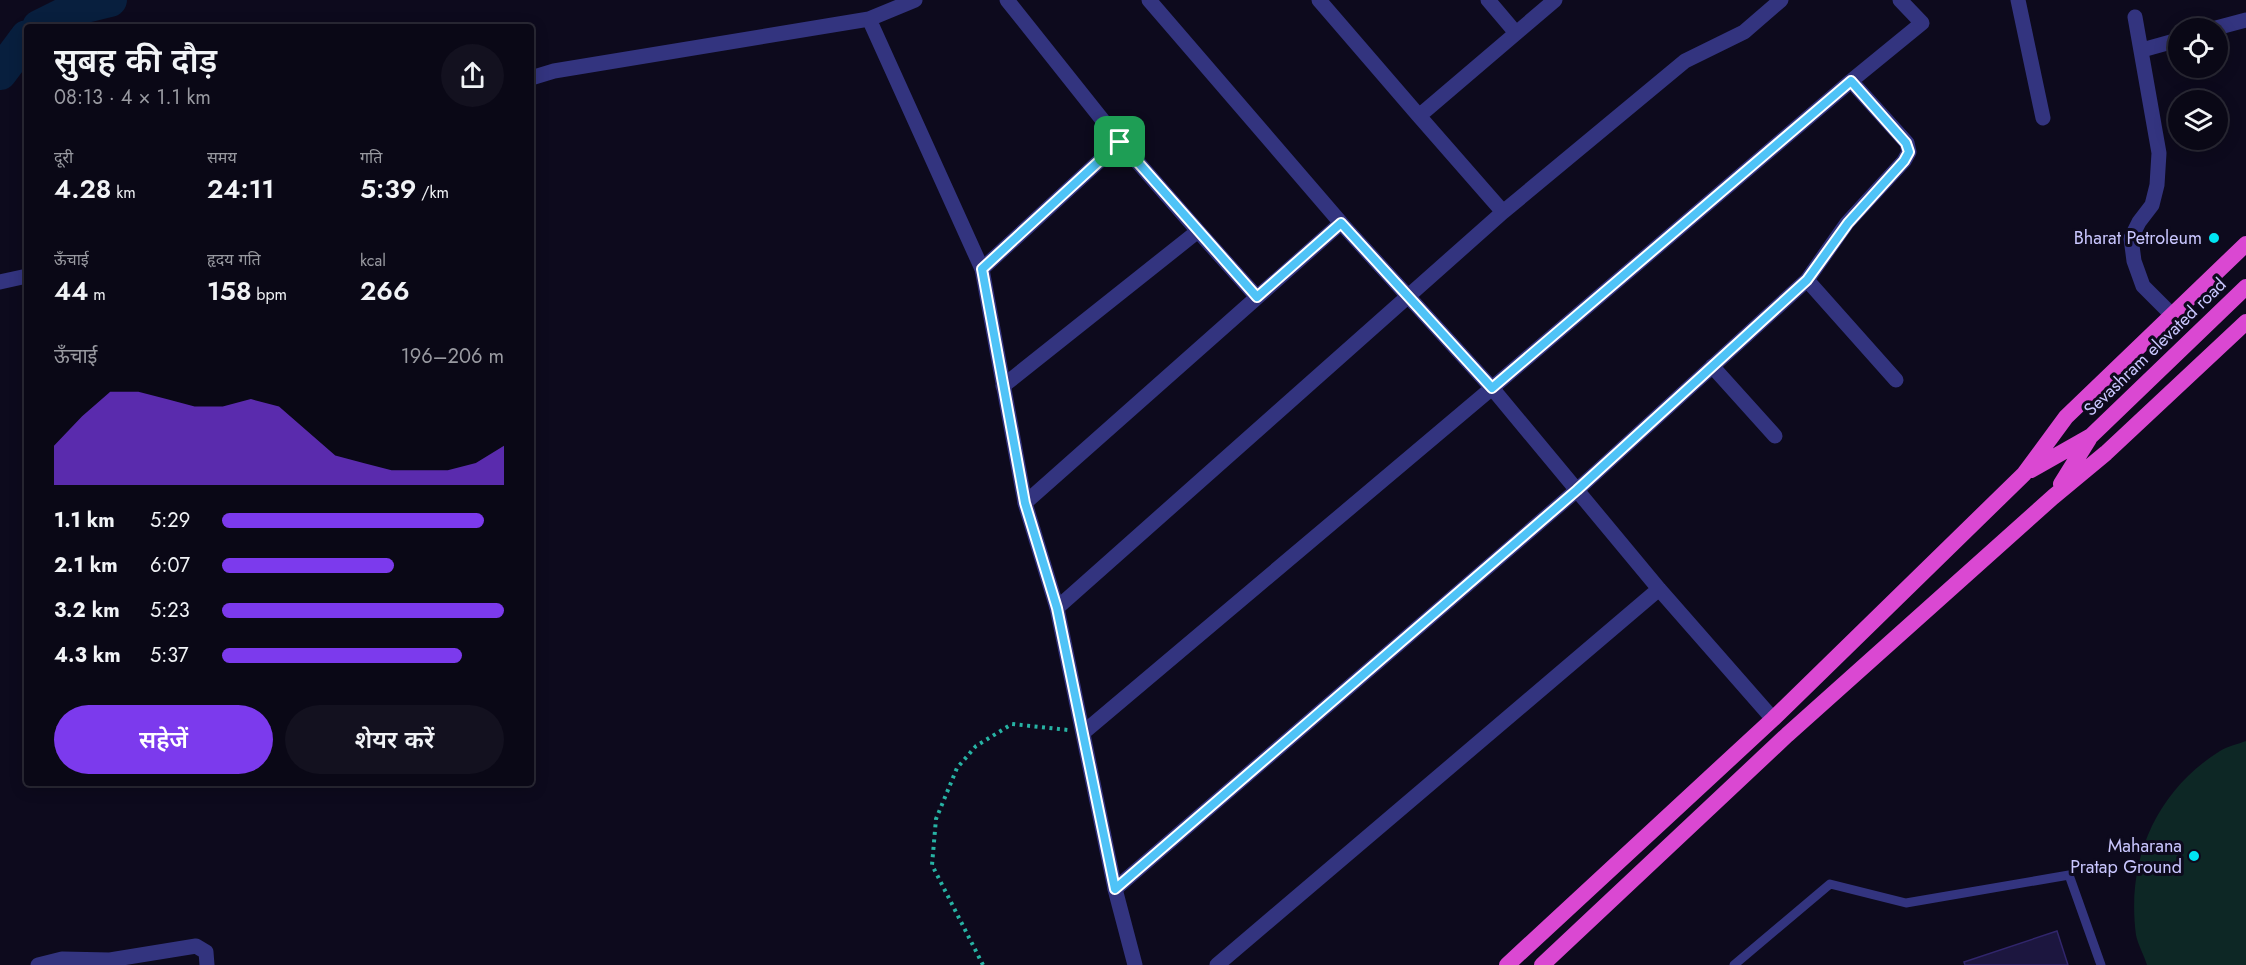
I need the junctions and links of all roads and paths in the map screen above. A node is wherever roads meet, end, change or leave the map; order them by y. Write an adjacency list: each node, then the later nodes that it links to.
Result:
1 (915, 0): 11 (street)
2 (1007, 0): 21 (street)
3 (1149, 0): 23 (street)
4 (1319, 0): 19 (street)
5 (1488, 0): 14 (street)
6 (1555, 0): 14 (street)
7 (1781, 0): 22 (street)
8 (1900, 0): 18 (street)
9 (2018, 0): 20 (street)
10 (2135, 17): 16 (street)
11 (869, 19): 17 (street); 26 (street)
12 (2246, 20): 13 (street)
13 (2228, 25)
14 (1516, 33): 19 (street)
15 (2168, 43): 16 (street)
16 (2142, 50): 33 (street)
17 (534, 77)
18 (1851, 81): 28 (street); 38 (street)
19 (1419, 116): 22 (street)
20 (2043, 118)
21 (1120, 142): 24 (street); 26 (street)
22 (1503, 212): 31 (street)
23 (1341, 223): 31 (street); 32 (street)
24 (1198, 231): 32 (street); 37 (street)
25 (2246, 244): 33 (highway)
26 (982, 269): 37 (street)
27 (24, 277): 29 (street)
28 (1807, 280): 35 (street); 36 (street)
29 (0, 282)
30 (2246, 287): 40 (highway, Sevashram elevated road)
31 (1409, 296): 38 (street); 46 (street)
32 (1257, 297): 44 (street)
33 (2172, 315): 41 (highway)
34 (2246, 322): 43 (highway)
35 (1712, 366): 39 (street); 42 (street)
36 (1896, 380)
37 (1003, 386): 44 (street)
38 (1492, 388): 42 (street); 48 (street)
39 (1775, 436)
40 (2091, 436): 41 (highway); 43 (highway)
41 (2024, 474): 47 (highway)
42 (1577, 490): 45 (street); 50 (street)
43 (2053, 497): 49 (highway)
44 (1025, 503): 46 (street)
45 (1659, 589): 47 (street); 55 (street)
46 (1057, 608): 48 (street)
47 (1773, 719): 49 (highway); 56 (highway)
48 (1084, 732): 50 (street); 53 (path)
49 (1787, 735): 57 (highway)
50 (1115, 889): 54 (street)
51 (38, 965): 52 (street)
52 (207, 965)
53 (983, 965)
54 (1135, 965)
55 (1217, 965)
56 (1508, 965)
57 (1542, 965)
58 (1734, 965): 59 (lane)
59 (2101, 965)

